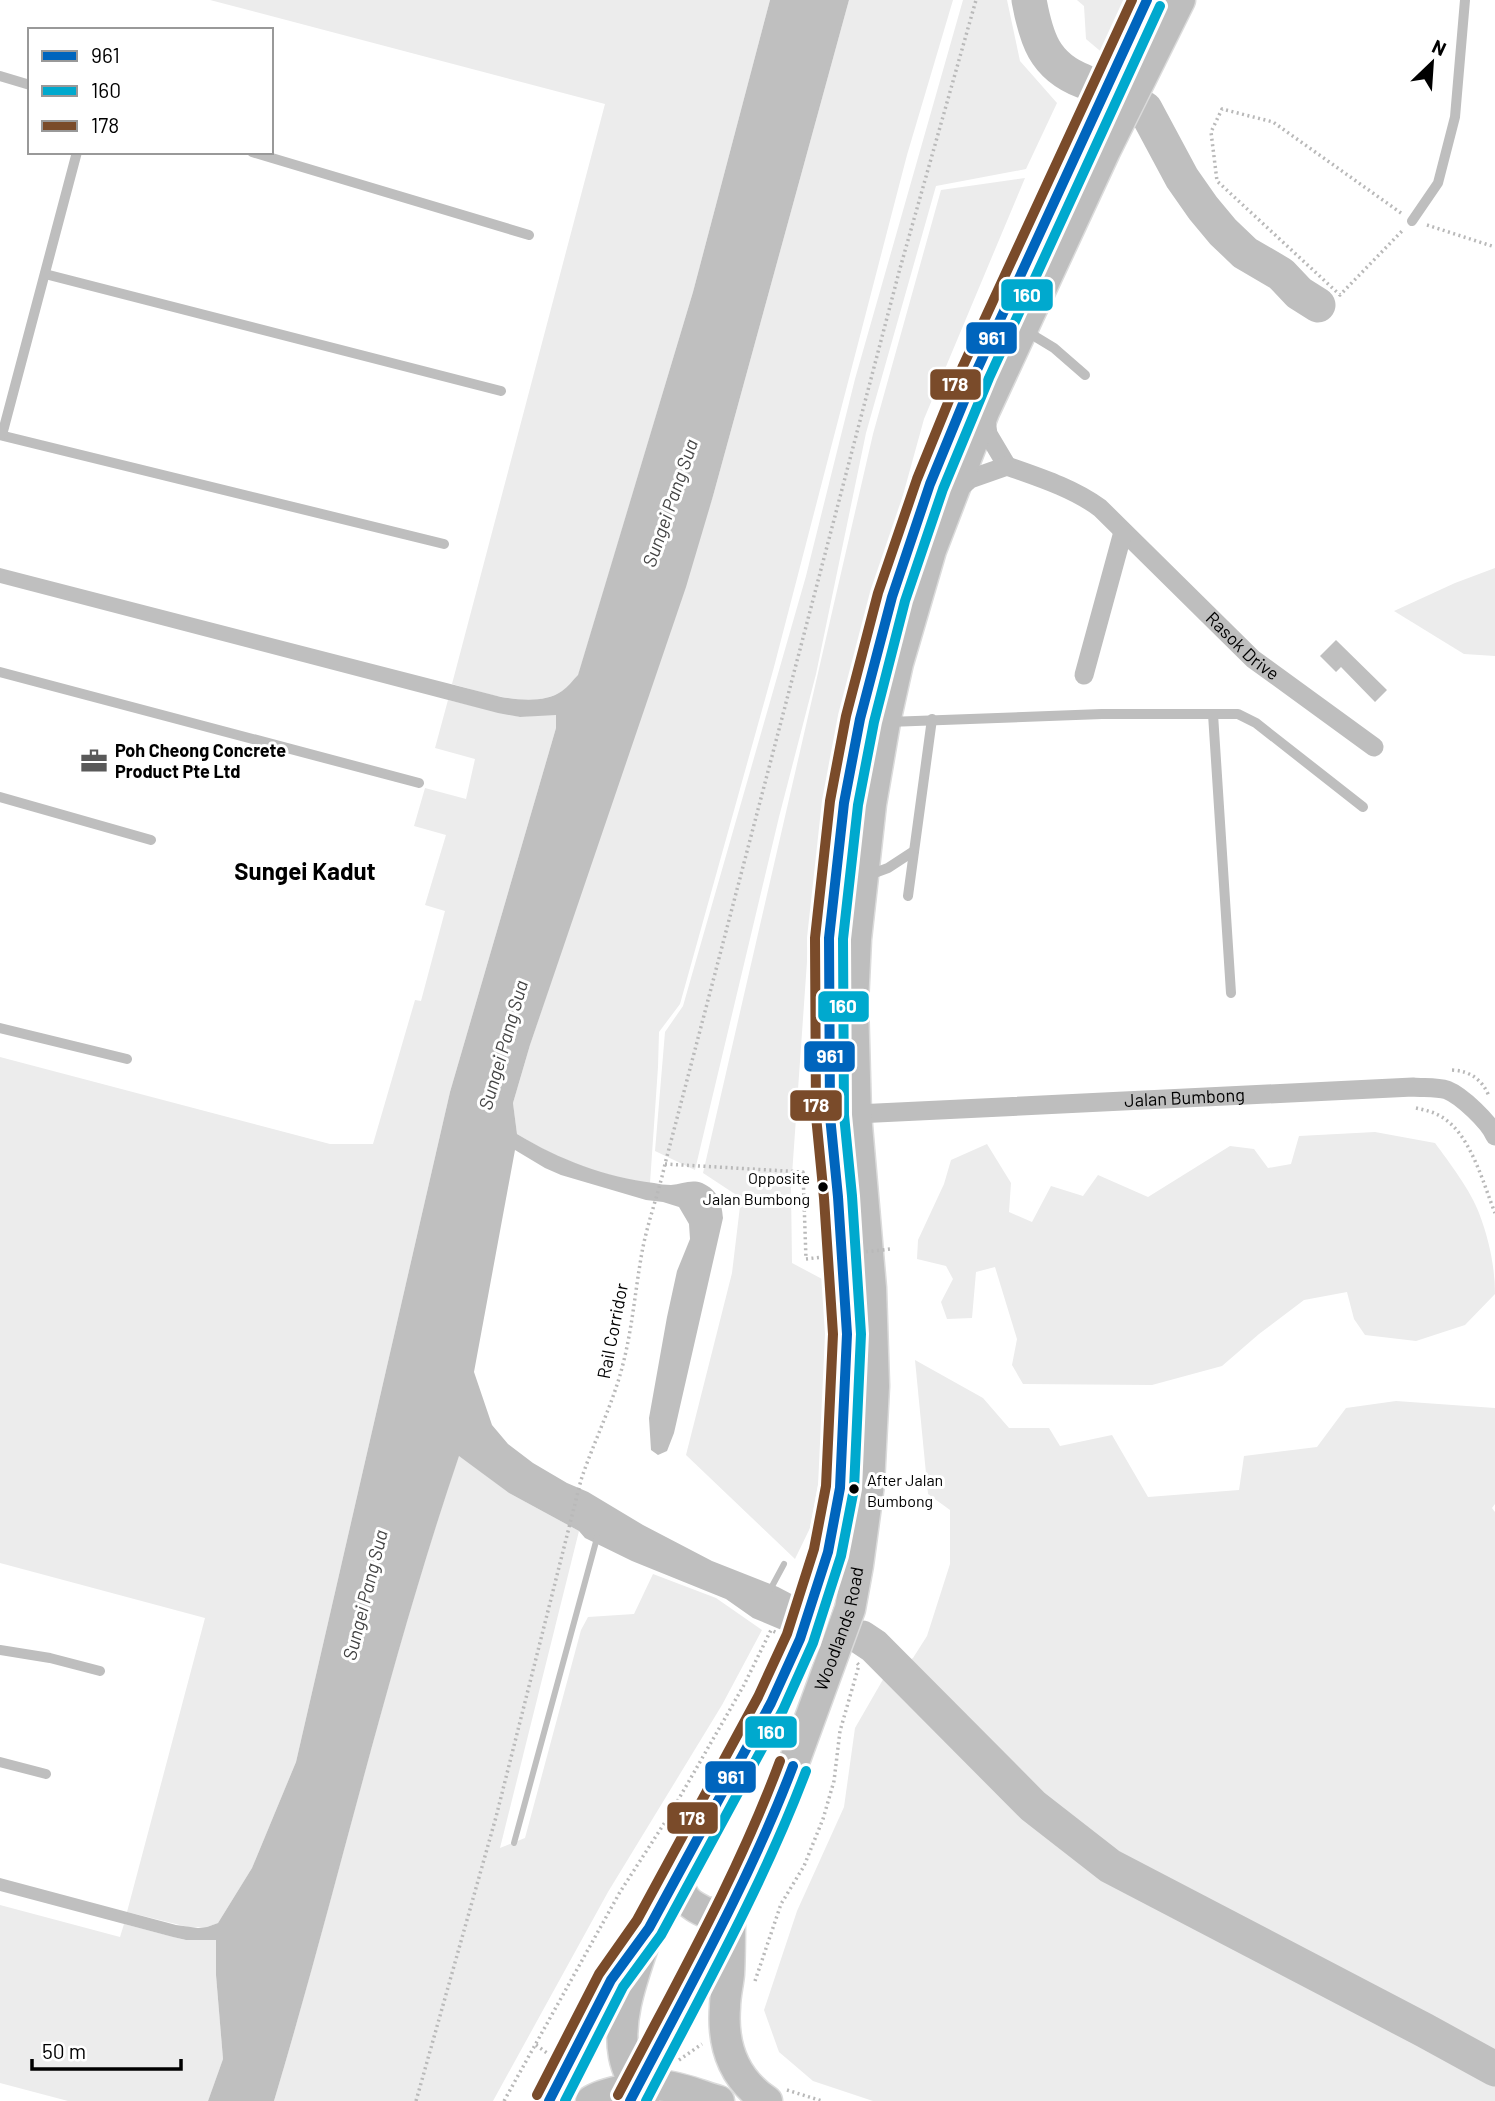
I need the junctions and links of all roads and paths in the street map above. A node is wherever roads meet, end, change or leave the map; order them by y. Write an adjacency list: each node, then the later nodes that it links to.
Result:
1 (976, 0): 41 (path, Rail Corridor)
2 (1147, 0): 45 (main road, Woodlands Road)
3 (1180, 0): 13 (main road, Woodlands Road)
4 (1465, 0): 9 (lane)
5 (0, 76): 6 (lane)
6 (28, 84)
7 (76, 154): 12 (lane)
8 (259, 154): 10 (lane)
9 (1412, 221): 9 (path); 11 (path)
10 (529, 235)
11 (1495, 247)
12 (45, 274): 15 (lane); 17 (lane)
13 (1023, 329): 14 (lane); 16 (main road, Woodlands Road)
14 (1085, 375)
15 (501, 390)
16 (984, 412): 18 (street); 19 (main road, Woodlands Road)
17 (1, 435): 21 (lane)
18 (1007, 466): 19 (street); 20 (street, Rasok Drive)
19 (951, 495): 26 (main road, Woodlands Road)
20 (1123, 532): 23 (street); 27 (street, Rasok Drive)
21 (444, 544)
22 (0, 672): 28 (lane)
23 (1084, 675)
24 (1213, 713): 25 (lane); 30 (lane); 35 (lane)
25 (932, 719): 26 (lane); 32 (lane)
26 (885, 722): 33 (main road, Woodlands Road)
27 (1374, 747)
28 (419, 783)
29 (0, 797): 31 (lane)
30 (1363, 807)
31 (151, 840)
32 (914, 851): 33 (lane); 34 (lane)
33 (861, 878): 39 (main road, Woodlands Road)
34 (908, 896)
35 (1231, 993)
36 (0, 1028): 37 (lane)
37 (127, 1059)
38 (1414, 1108): 42 (path)
39 (856, 1114): 40 (street, Jalan Bumbong); 47 (main road, Woodlands Road)
40 (1495, 1136)
41 (665, 1164): 43 (path, bridge); 59 (path, Rail Corridor)
42 (1495, 1213)
43 (890, 1249)
44 (771, 1630): 56 (path)
45 (800, 1639)
46 (0, 1650): 48 (lane)
47 (842, 1656): 52 (main road, Woodlands Road); 54 (path)
48 (100, 1671)
49 (0, 1762): 50 (lane)
50 (46, 1774)
51 (678, 1874): 52 (main road)
52 (733, 1902): 55 (main road); 57 (main road, Woodlands Road)
53 (649, 1928): 57 (main road)
54 (751, 1992)
55 (726, 2037): 57 (path); 62 (main road)
56 (536, 2045): 58 (path); 60 (path)
57 (644, 2094): 58 (main road); 61 (main road)
58 (595, 2098)
59 (416, 2101)
60 (505, 2101)
61 (719, 2101)
62 (767, 2101)

